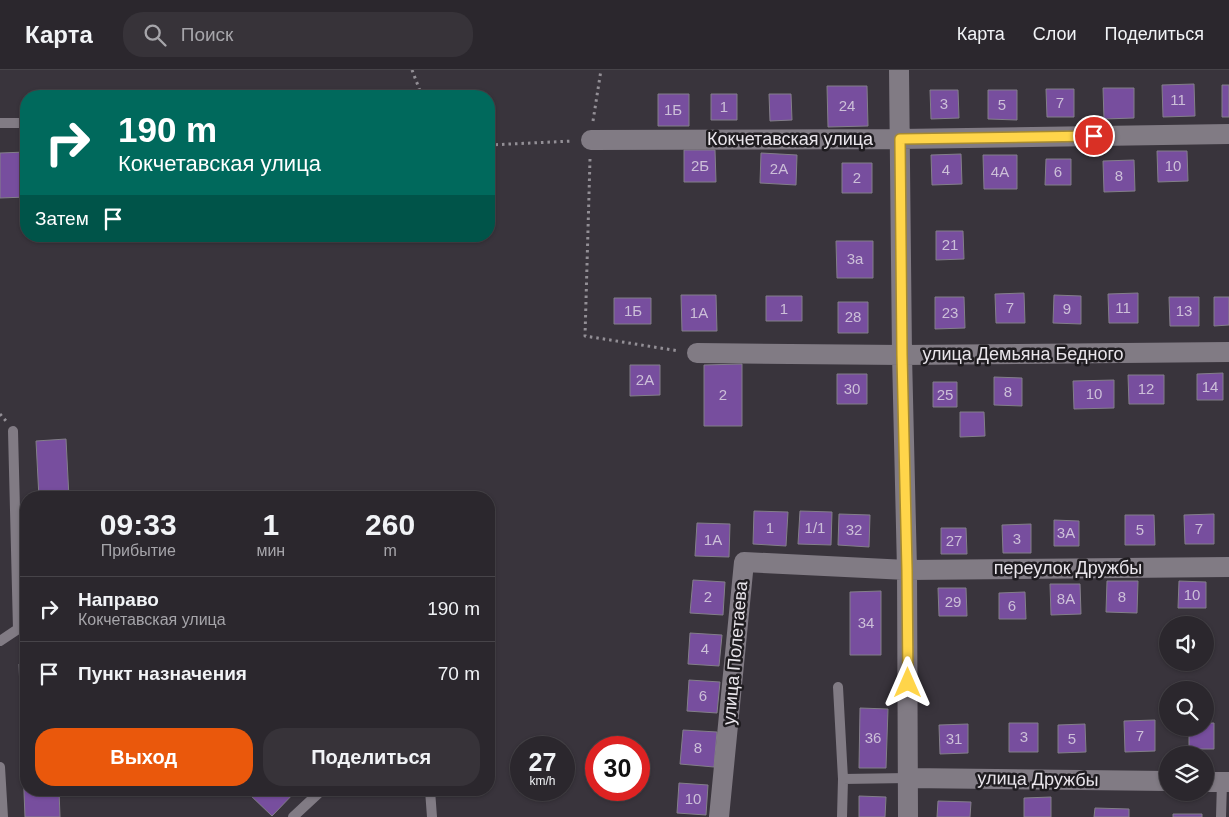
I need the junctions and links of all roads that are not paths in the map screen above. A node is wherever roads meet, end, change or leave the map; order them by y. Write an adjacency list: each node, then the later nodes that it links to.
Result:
1 (898, 70): 5 (street)
2 (0, 123): 3 (lane)
3 (20, 123)
4 (1229, 134): 5 (street, Кокчетавская улица)
5 (900, 139): 6 (street, Кокчетавская улица); 9 (street)
6 (591, 140)
7 (1229, 352): 9 (street, улица Демьяна Бедного)
8 (697, 353): 9 (street, улица Демьяна Бедного)
9 (902, 355): 12 (street)
10 (13, 431): 13 (lane)
11 (1229, 567): 12 (street, переулок Дружбы)
12 (907, 570): 16 (street); 25 (street, улица Полетаева)
13 (0, 641)
14 (838, 687): 17 (lane)
15 (0, 767): 22 (lane)
16 (908, 778): 17 (lane); 18 (street, улица Дружбы); 27 (street)
17 (843, 779): 26 (lane)
18 (1159, 781)
19 (1219, 782): 28 (lane)
20 (316, 796): 23 (lane)
21 (430, 796): 24 (lane)
22 (3, 817)
23 (293, 817)
24 (432, 817)
25 (719, 817)
26 (842, 817)
27 (908, 817)
28 (1221, 817)

